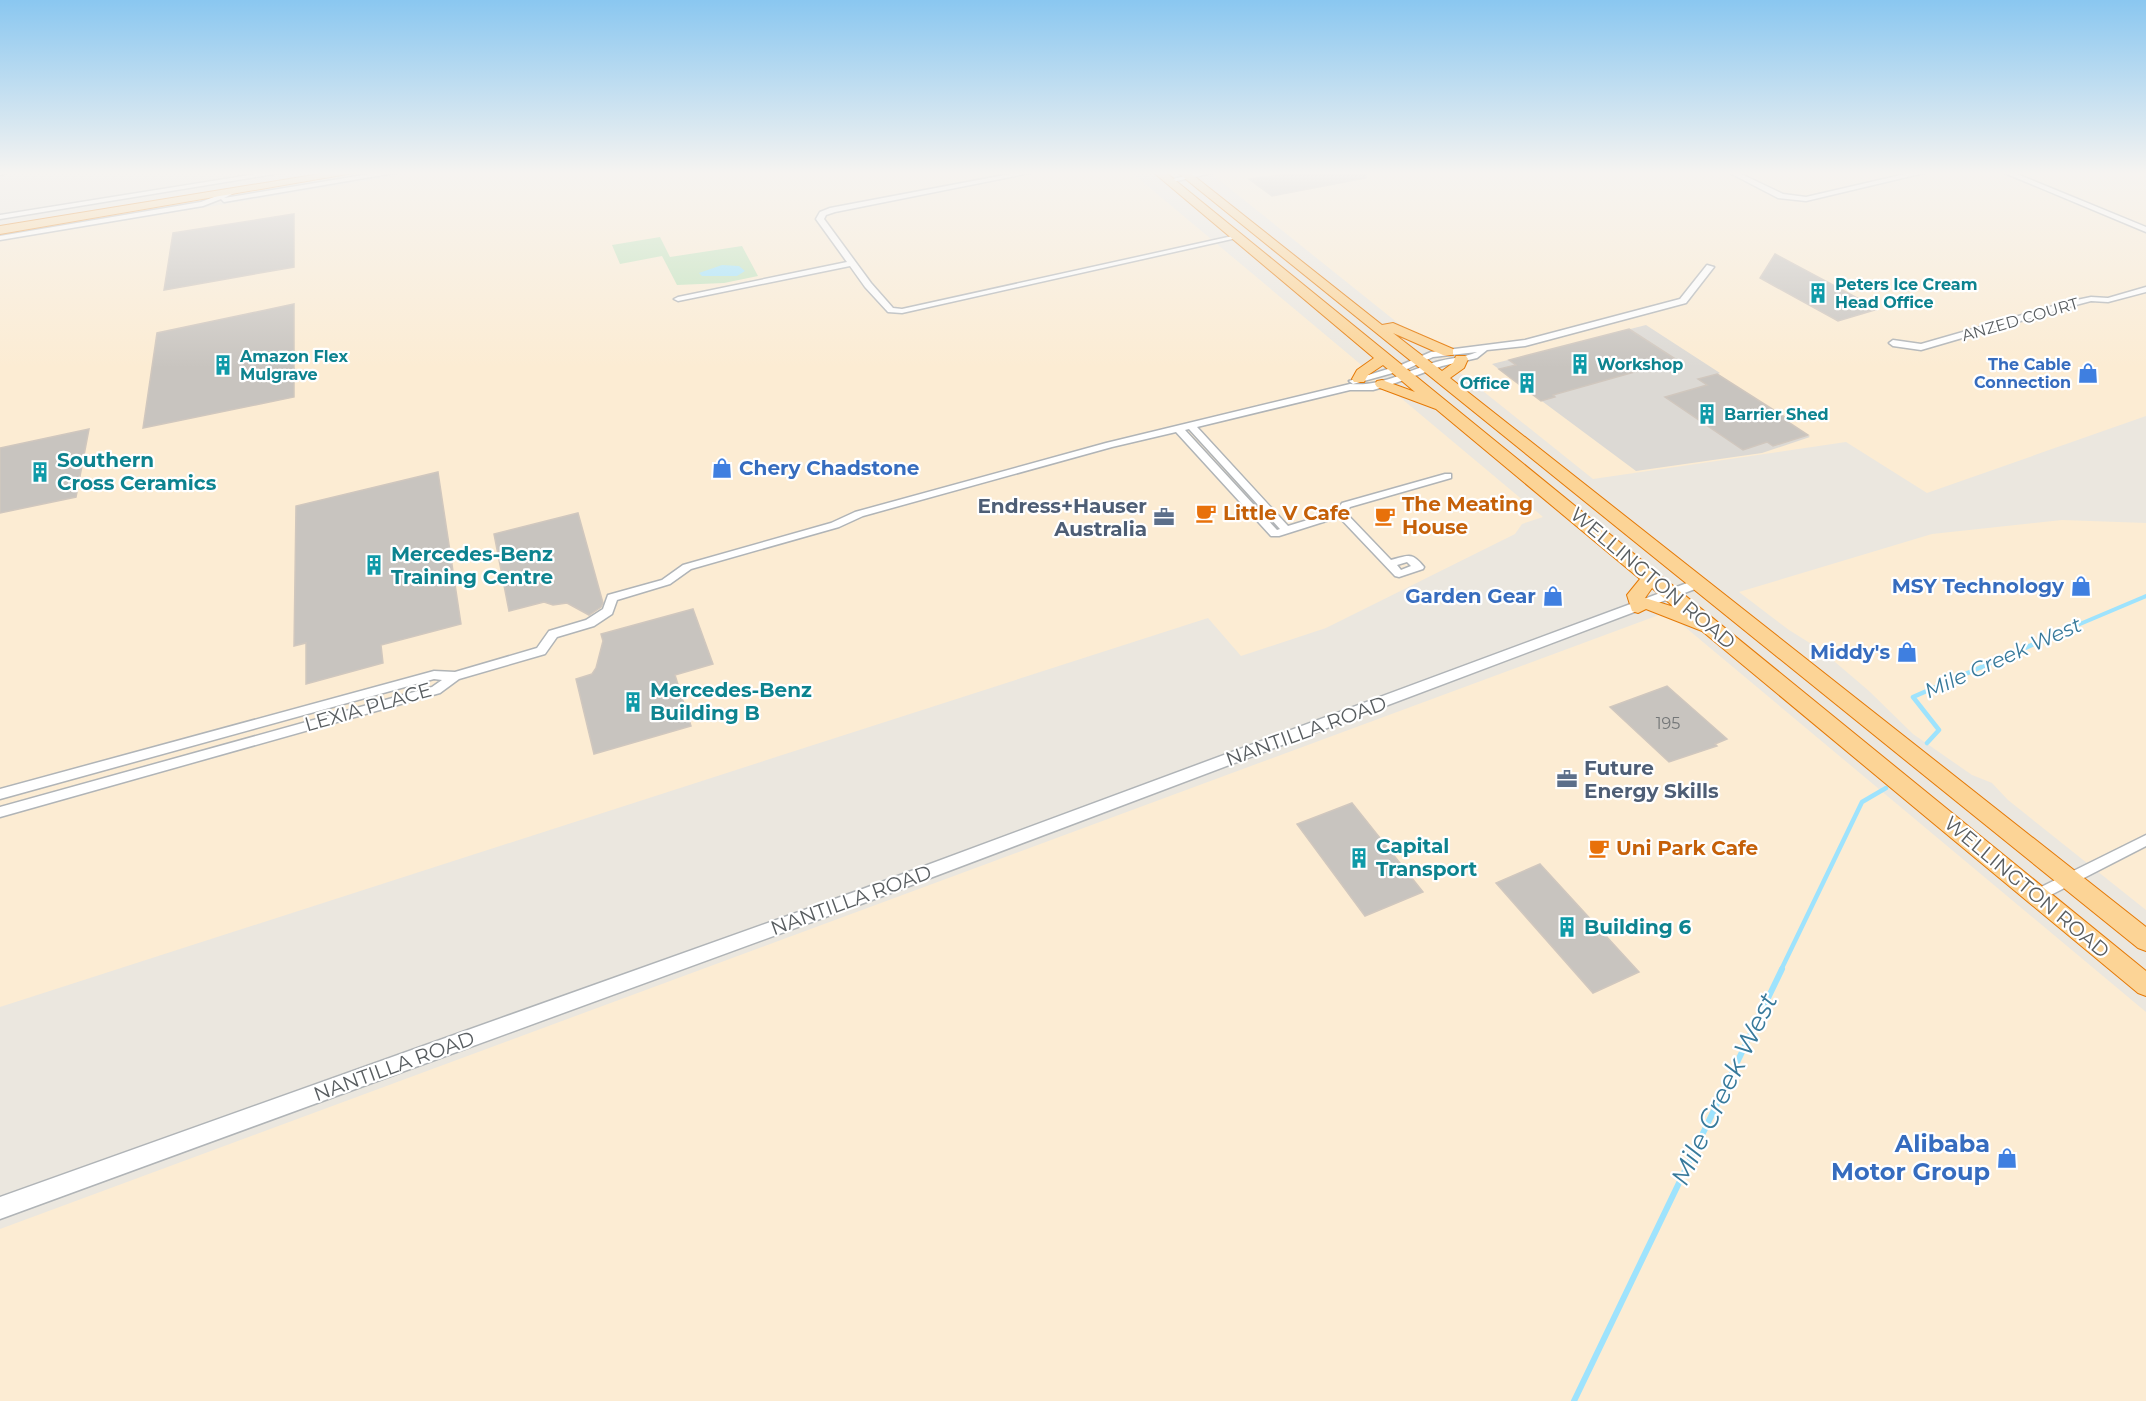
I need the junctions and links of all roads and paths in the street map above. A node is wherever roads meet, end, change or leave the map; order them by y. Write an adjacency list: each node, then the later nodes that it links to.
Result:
1 (833, 237): 5 (street)
2 (1235, 237): 5 (street)
3 (1237, 237): 13 (highway, WELLINGTON ROAD)
4 (1264, 237): 9 (highway, WELLINGTON ROAD)
5 (851, 263): 8 (street)
6 (1710, 267): 11 (street)
7 (2146, 289): 10 (street, ANZED COURT)
8 (678, 299)
9 (1376, 326): 12 (highway); 14 (highway, WELLINGTON ROAD)
10 (1893, 344)
11 (1483, 351): 12 (street); 12 (street)
12 (1454, 355): 14 (street); 14 (street); 16 (highway)
13 (1384, 357): 15 (highway, WELLINGTON ROAD); 17 (highway)
14 (1424, 363): 15 (street); 16 (highway, WELLINGTON ROAD)
15 (1403, 373): 17 (street); 18 (street); 19 (highway, WELLINGTON ROAD)
16 (1442, 378): 27 (highway, WELLINGTON ROAD)
17 (1354, 383): 18 (street); 20 (street)
18 (1382, 384): 19 (highway)
19 (1445, 407): 26 (highway, WELLINGTON ROAD)
20 (1191, 425): 21 (street); 24 (street)
21 (1178, 428): 24 (street); 31 (street, LEXIA PLACE)
22 (1448, 476): 23 (street)
23 (1341, 513): 24 (street); 25 (street)
24 (1286, 530)
25 (1389, 564)
26 (1652, 577): 28 (highway, WELLINGTON ROAD); 29 (highway)
27 (1698, 583): 28 (street, NANTILLA ROAD); 39 (highway, WELLINGTON ROAD)
28 (1672, 594): 29 (street, NANTILLA ROAD); 30 (highway, WELLINGTON ROAD)
29 (1643, 605): 30 (highway); 43 (street, NANTILLA ROAD)
30 (1714, 628): 40 (highway, WELLINGTON ROAD)
31 (455, 676): 32 (street, LEXIA PLACE); 33 (street, LEXIA PLACE)
32 (279, 717): 33 (street, LEXIA PLACE); 34 (street, LEXIA PLACE)
33 (279, 733): 35 (street, LEXIA PLACE)
34 (153, 752): 35 (street); 36 (street, LEXIA PLACE)
35 (152, 769): 37 (street, LEXIA PLACE)
36 (0, 794)
37 (0, 812)
38 (2146, 840): 39 (street)
39 (2069, 879): 40 (street); 41 (highway, WELLINGTON ROAD)
40 (2038, 895): 42 (highway, WELLINGTON ROAD)
41 (2146, 941)
42 (2146, 985)
43 (0, 1208)

